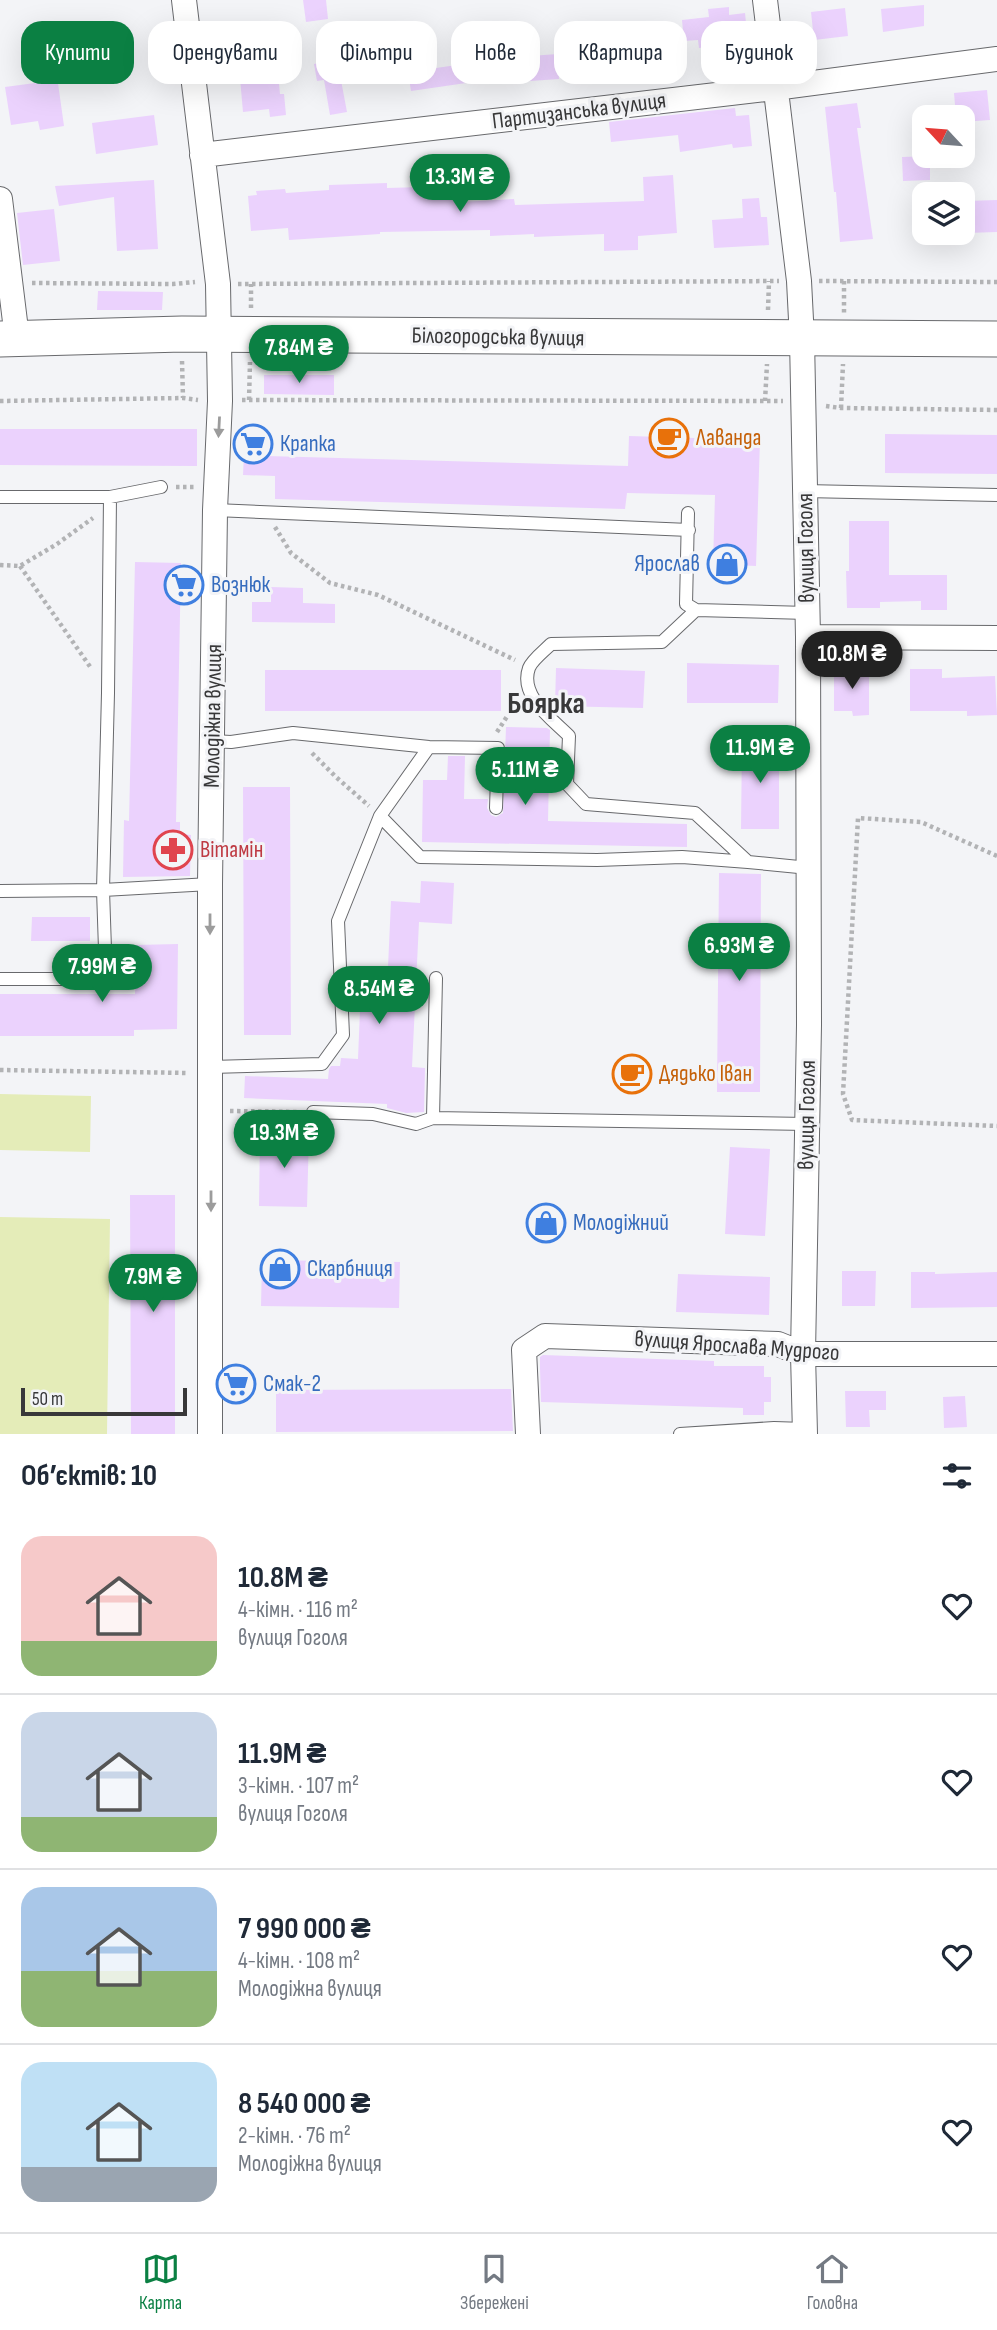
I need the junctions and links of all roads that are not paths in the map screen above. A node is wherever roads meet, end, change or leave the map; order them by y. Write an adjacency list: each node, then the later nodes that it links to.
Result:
1 (184, 0): 5 (street, Молодіжна вулиця)
2 (765, 0): 4 (street, вулиця Гоголя)
3 (997, 59): 4 (street, Партизанська вулиця)
4 (775, 88): 5 (street, Партизанська вулиця); 9 (street, вулиця Гоголя)
5 (202, 155): 7 (street, Молодіжна вулиця)
6 (0, 199): 8 (street)
7 (218, 334): 8 (street, Білогородська вулиця); 9 (street, Білогородська вулиця); 16 (street, Молодіжна вулиця, one-way to 16)
8 (8, 338)
9 (802, 340): 10 (street, Білогородська вулиця); 12 (street, вулиця Гоголя)
10 (997, 340)
11 (161, 487): 15 (lane)
12 (804, 491): 13 (lane); 20 (street, вулиця Гоголя)
13 (997, 495)
14 (0, 497): 15 (lane)
15 (109, 502): 29 (lane)
16 (215, 510): 18 (lane); 22 (street, Молодіжна вулиця)
17 (688, 513): 18 (lane)
18 (689, 530): 19 (lane)
19 (696, 610): 20 (lane); 26 (lane)
20 (808, 625): 21 (street); 27 (street, вулиця Гоголя)
21 (997, 638)
22 (213, 741): 23 (lane); 28 (street, Молодіжна вулиця)
23 (429, 747): 24 (lane); 25 (lane)
24 (496, 808)
25 (380, 816): 26 (lane); 33 (lane)
26 (748, 862): 27 (lane)
27 (808, 869): 36 (street, вулиця Гоголя)
28 (210, 884): 29 (lane); 33 (street, Молодіжна вулиця, one-way to 33)
29 (103, 890): 30 (lane); 32 (lane)
30 (0, 891)
31 (436, 978): 35 (lane)
32 (0, 979)
33 (202, 1070): 40 (street, Молодіжна вулиця, one-way to 40)
34 (313, 1112): 35 (lane)
35 (433, 1118): 36 (lane)
36 (807, 1124): 37 (street, вулиця Гоголя)
37 (803, 1354): 38 (street, вулиця Ярослава Мудрого); 39 (street, вулиця Гоголя); 41 (street, вулиця Ярослава Мудрого)
38 (997, 1354)
39 (805, 1431): 42 (lane)
40 (210, 1434)
41 (528, 1434)
42 (680, 1434)

